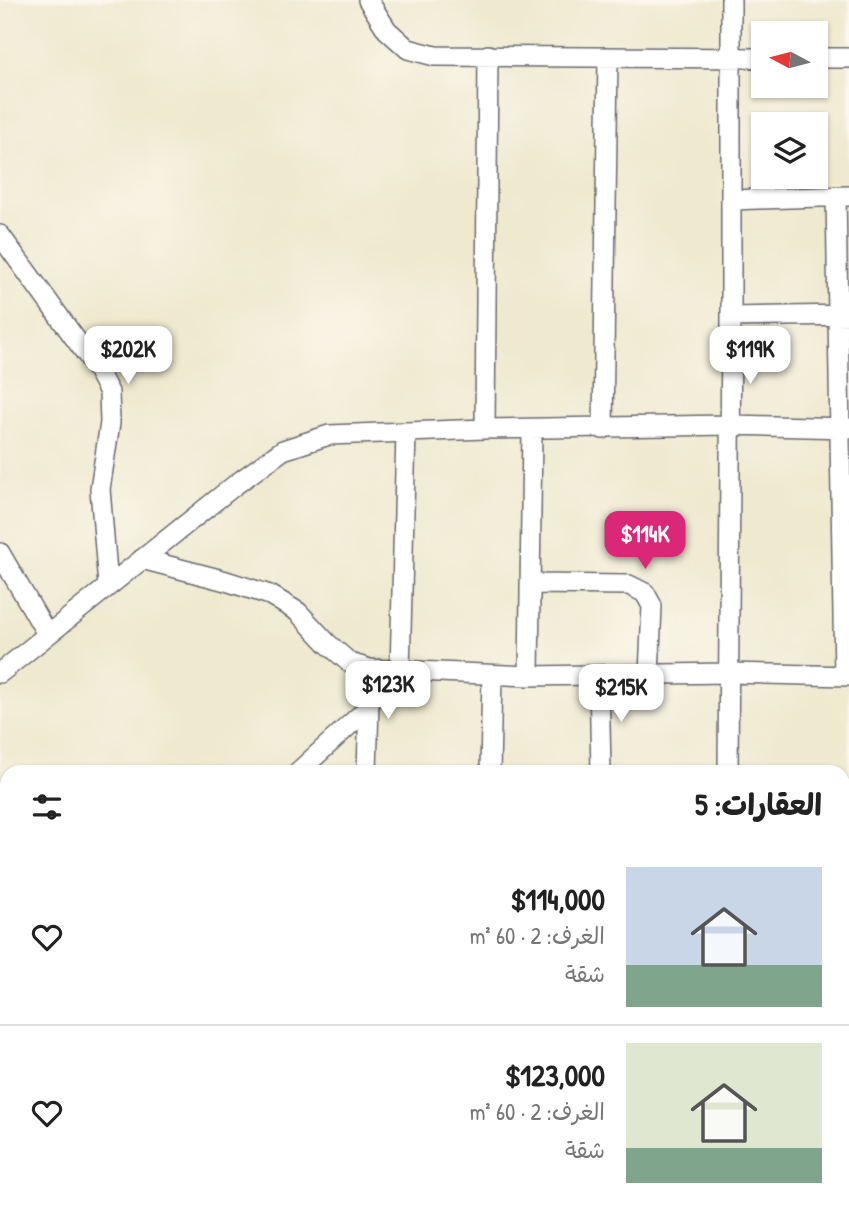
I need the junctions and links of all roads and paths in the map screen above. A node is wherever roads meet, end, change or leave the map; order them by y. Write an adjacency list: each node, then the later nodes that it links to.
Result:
1 (368, 0): 3 (street)
2 (730, 0): 5 (street)
3 (488, 55): 4 (street); 16 (street)
4 (608, 57): 5 (street); 18 (street)
5 (731, 58): 6 (street); 10 (street)
6 (751, 58)
7 (828, 58): 8 (street)
8 (849, 58)
9 (842, 196): 10 (street); 12 (street)
10 (731, 200): 13 (street)
11 (0, 235): 23 (street)
12 (844, 315): 13 (street); 15 (street)
13 (731, 317): 14 (street)
14 (729, 425): 15 (street); 18 (street); 28 (street)
15 (844, 428): 33 (street)
16 (485, 429): 17 (street); 19 (street)
17 (532, 429): 18 (street); 22 (street)
18 (603, 429)
19 (406, 432): 21 (street); 26 (street)
20 (2, 558): 24 (street)
21 (142, 559): 23 (street); 25 (street)
22 (530, 584): 29 (street); 31 (street)
23 (108, 585): 24 (street)
24 (47, 634): 27 (street)
25 (370, 669): 26 (street); 34 (street)
26 (400, 671): 30 (street)
27 (0, 673)
28 (729, 673): 29 (street); 33 (street); 39 (street)
29 (649, 674): 32 (street)
30 (492, 675): 31 (street); 37 (street)
31 (528, 676): 32 (street)
32 (599, 676): 38 (street)
33 (846, 676)
34 (369, 707): 35 (street); 36 (street)
35 (306, 765)
36 (367, 765)
37 (490, 765)
38 (601, 765)
39 (728, 765)

